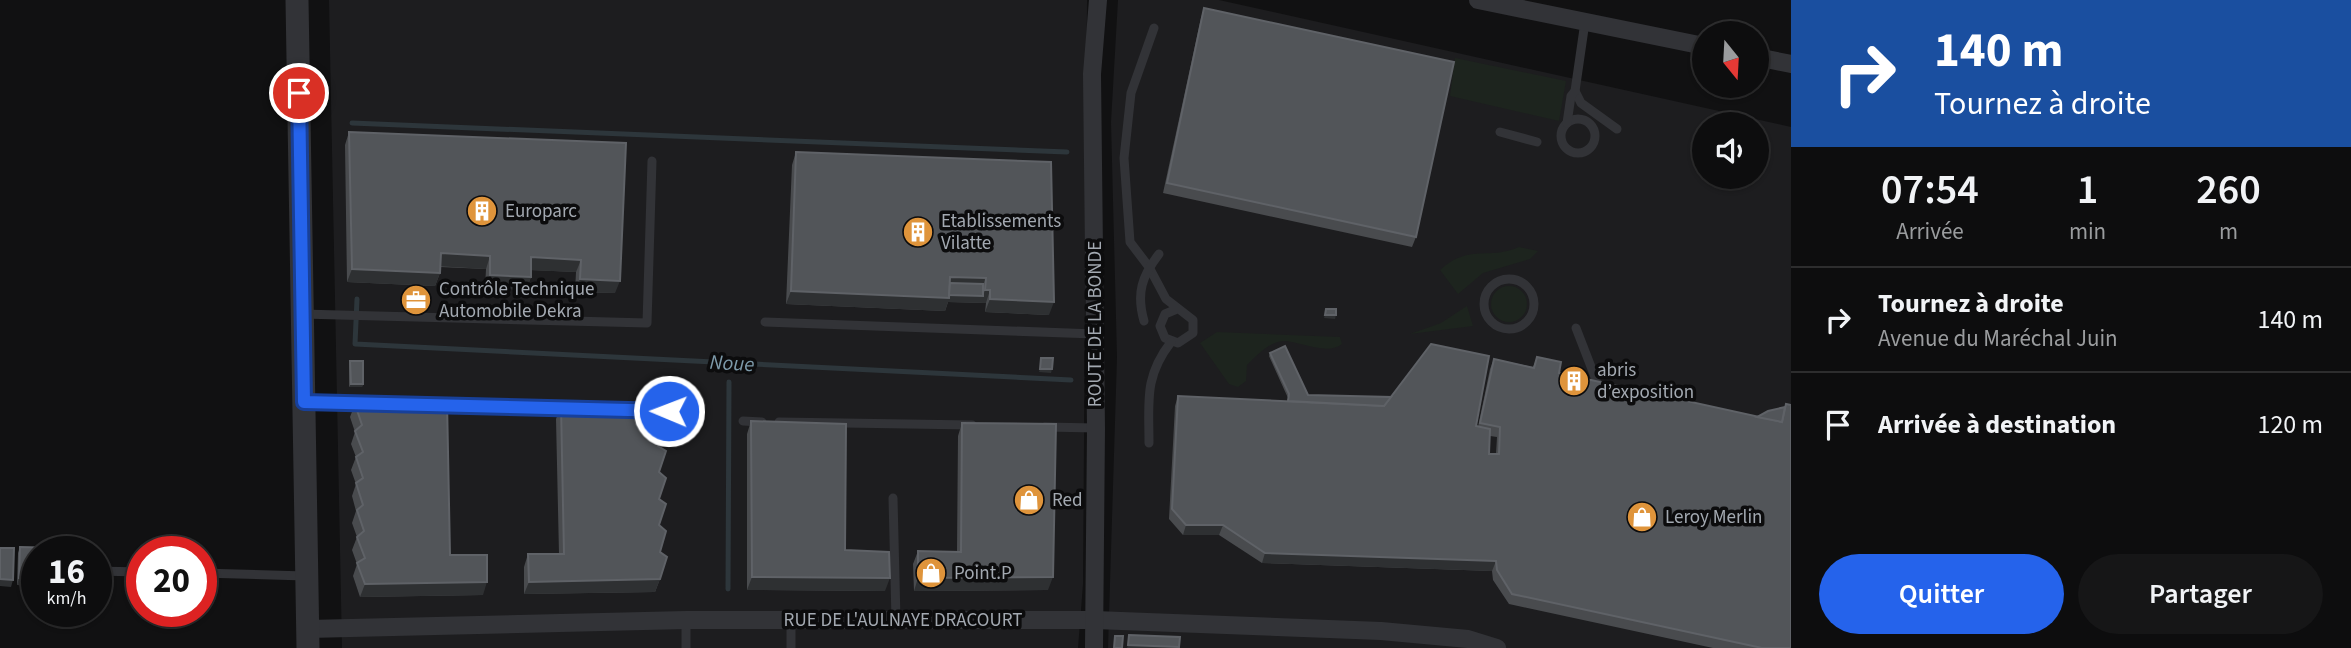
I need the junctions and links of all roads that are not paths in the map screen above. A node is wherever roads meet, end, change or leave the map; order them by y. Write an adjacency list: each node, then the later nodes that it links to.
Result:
1 (297, 0): 18 (street)
2 (1098, 0): 23 (street, ROUTE DE LA BONDE)
3 (1478, 0): 4 (street)
4 (1585, 23): 6 (street); 9 (lane)
5 (1154, 29): 16 (lane)
6 (1692, 45)
7 (1769, 59): 8 (street)
8 (1791, 64)
9 (1575, 91): 10 (lane); 11 (lane)
10 (1566, 123)
11 (1617, 129)
12 (1500, 132): 13 (lane)
13 (1537, 142)
14 (652, 161): 18 (lane)
15 (1160, 254): 16 (lane)
16 (1149, 267): 17 (lane); 19 (lane)
17 (1177, 309): 24 (lane); 24 (lane)
18 (300, 314): 26 (street)
19 (1144, 321)
20 (765, 322): 23 (lane)
21 (1576, 328): 25 (lane)
22 (1511, 329): 22 (lane)
23 (1095, 334): 35 (street, ROUTE DE LA BONDE)
24 (1171, 342): 36 (lane)
25 (1600, 390)
26 (304, 402): 27 (lane); 39 (street)
27 (372, 403)
28 (426, 405): 29 (lane)
29 (575, 408)
30 (642, 410): 31 (lane)
31 (669, 411)
32 (743, 421): 33 (lane)
33 (988, 426)
34 (1028, 426): 35 (lane)
35 (1096, 428): 43 (street, ROUTE DE LA BONDE)
36 (1149, 443)
37 (892, 498): 42 (lane)
38 (217, 573): 39 (lane)
39 (308, 576): 44 (street)
40 (686, 620): 41 (street, RUE DE L'AULNAYE DRACOURT); 44 (street, RUE DE L'AULNAYE DRACOURT); 45 (lane)
41 (791, 620): 42 (street, RUE DE L'AULNAYE DRACOURT); 46 (lane)
42 (897, 620): 43 (street, RUE DE L'AULNAYE DRACOURT)
43 (1095, 620): 47 (street, ROUTE DE LA BONDE); 48 (street, RUE DE L'AULNAYE DRACOURT)
44 (308, 639)
45 (686, 648)
46 (791, 648)
47 (1094, 648)
48 (1497, 648)

